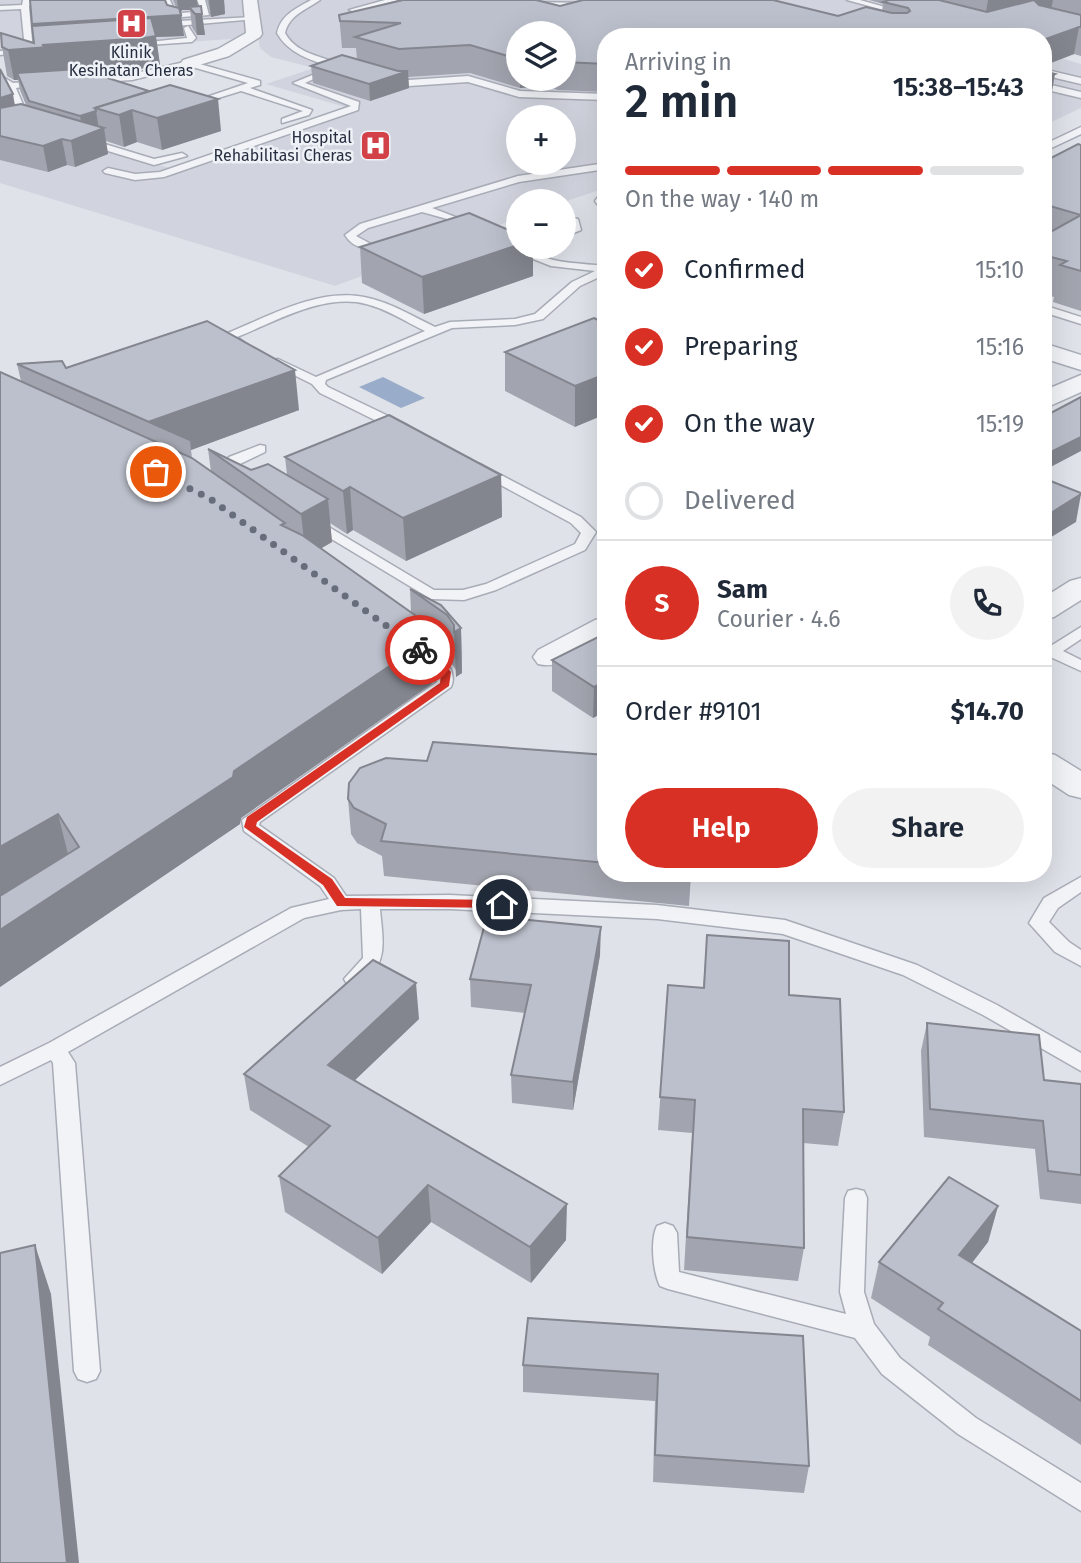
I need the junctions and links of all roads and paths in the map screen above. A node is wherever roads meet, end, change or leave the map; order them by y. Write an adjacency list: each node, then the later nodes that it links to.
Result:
1 (166, 0): 12 (lane)
2 (201, 0): 12 (lane)
3 (250, 0): 16 (street)
4 (394, 0): 13 (lane)
5 (852, 0): 15 (lane)
6 (309, 1): 26 (lane)
7 (600, 5): 10 (lane)
8 (26, 7): 9 (lane); 11 (lane); 19 (lane)
9 (0, 8)
10 (521, 11)
11 (39, 16)
12 (171, 16): 16 (lane)
13 (376, 16): 14 (lane); 17 (lane)
14 (389, 16)
15 (917, 17)
16 (253, 19): 25 (street)
17 (354, 21)
18 (41, 25): 19 (lane)
19 (28, 28): 23 (lane)
20 (188, 28): 21 (lane)
21 (122, 45)
22 (42, 50): 23 (lane)
23 (29, 51): 24 (lane)
24 (0, 53)
25 (190, 63): 31 (lane); 38 (lane)
26 (340, 67): 27 (lane); 55 (lane)
27 (352, 70)
28 (1052, 74): 33 (lane)
29 (376, 76): 41 (lane)
30 (0, 78): 36 (lane)
31 (132, 78): 32 (lane); 34 (lane)
32 (74, 81)
33 (1081, 81)
34 (145, 82)
35 (49, 83): 36 (lane)
36 (11, 86): 44 (lane)
37 (1052, 88): 40 (lane)
38 (243, 89): 42 (lane); 51 (lane)
39 (182, 94): 42 (lane)
40 (1081, 95)
41 (597, 97)
42 (204, 102): 43 (lane)
43 (180, 109)
44 (26, 123): 45 (lane); 46 (lane)
45 (13, 126)
46 (37, 126)
47 (1081, 130): 52 (lane)
48 (107, 132): 50 (lane)
49 (71, 137): 50 (lane)
50 (83, 140): 53 (lane)
51 (225, 141)
52 (1052, 144)
53 (188, 154)
54 (597, 167): 56 (lane)
55 (107, 171)
56 (422, 208): 57 (lane); 58 (lane)
57 (437, 227)
58 (402, 239)
59 (543, 259): 60 (lane)
60 (597, 269)
61 (597, 274): 64 (lane)
62 (1052, 311): 63 (lane)
63 (1081, 321)
64 (434, 331): 68 (lane); 68 (lane)
65 (1052, 353): 66 (street)
66 (1081, 363)
67 (1081, 382): 69 (street)
68 (319, 383): 70 (lane)
69 (1052, 396)
70 (420, 436)
71 (260, 449): 73 (lane)
72 (468, 461): 74 (lane)
73 (255, 487)
74 (299, 515)
75 (1081, 587): 76 (street)
76 (1052, 605)
77 (597, 632): 80 (street)
78 (1081, 632): 81 (lane)
79 (397, 633): 86 (lane)
80 (549, 657)
81 (1081, 666)
82 (1052, 769): 83 (street)
83 (1081, 786)
84 (1081, 883): 87 (lane)
85 (370, 902): 86 (lane); 88 (lane); 90 (lane)
86 (341, 903): 89 (lane)
87 (1081, 959)
88 (342, 989)
89 (56, 1049): 91 (lane); 95 (lane)
90 (1081, 1063)
91 (0, 1077)
92 (856, 1198): 94 (lane)
93 (665, 1233): 94 (lane)
94 (863, 1329): 96 (lane)
95 (87, 1371)
96 (1081, 1498)

